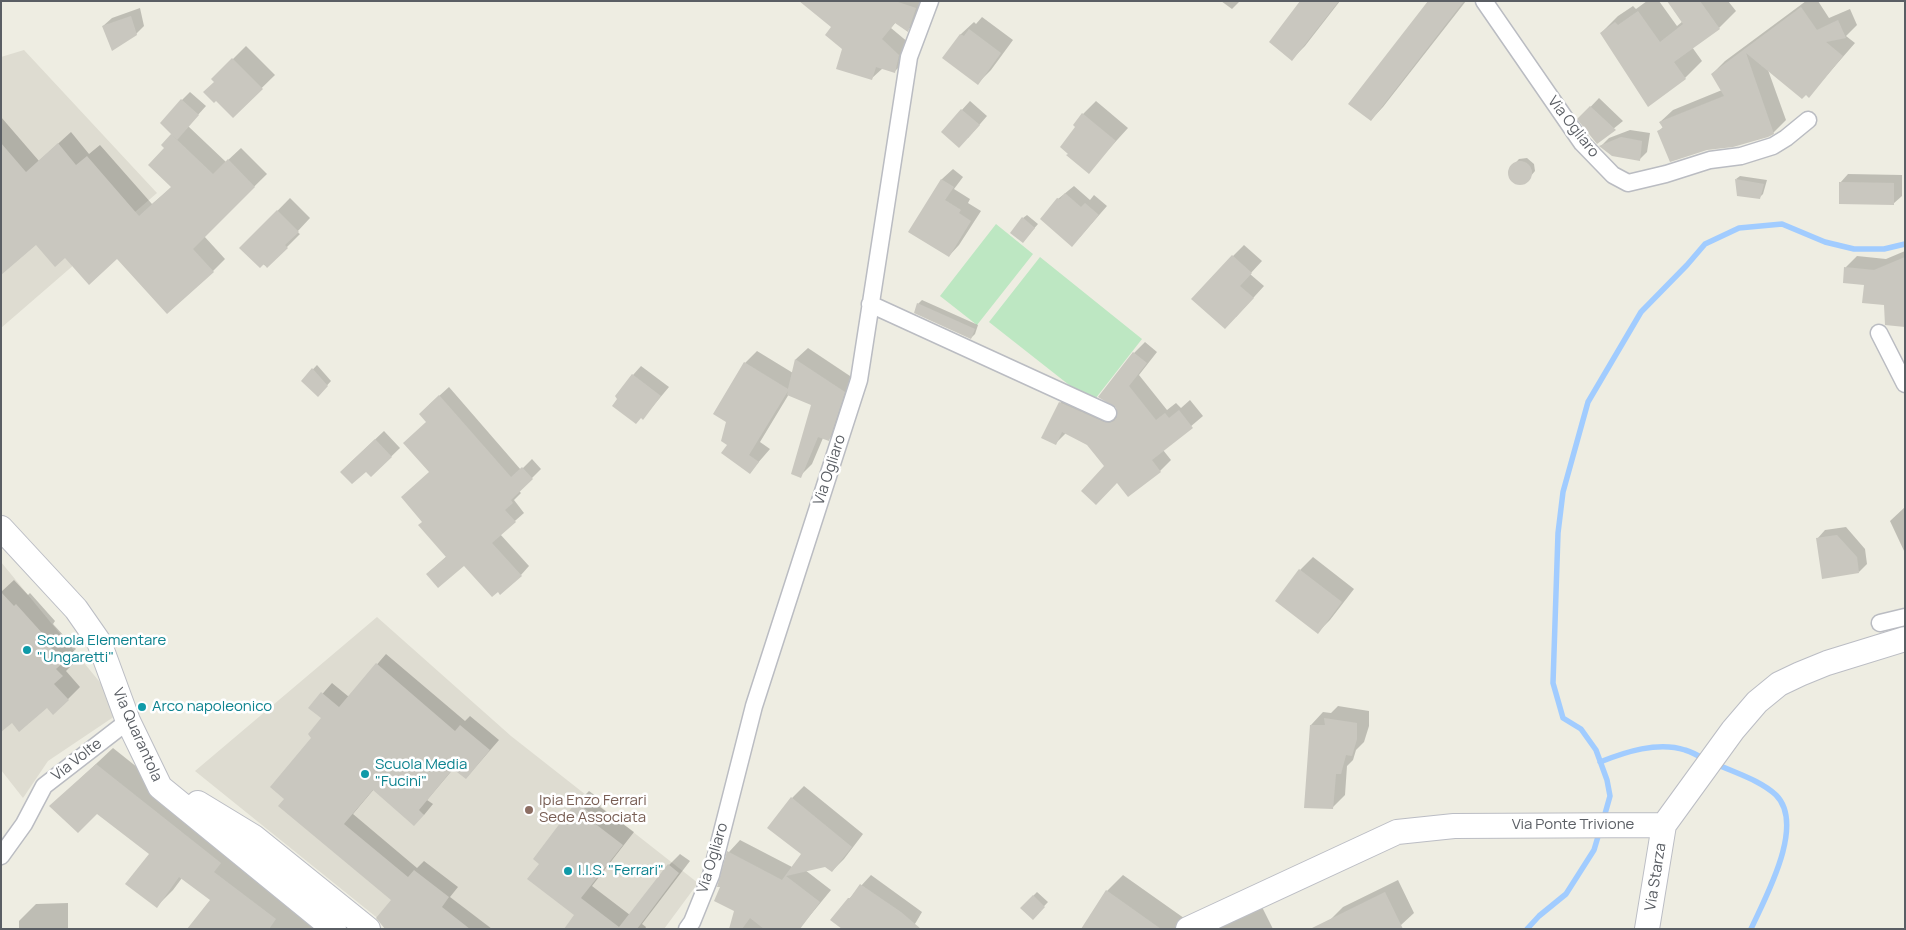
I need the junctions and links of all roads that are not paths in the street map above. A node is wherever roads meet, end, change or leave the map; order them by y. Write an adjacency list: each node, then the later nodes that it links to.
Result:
1 (930, 1): 4 (street, Via Ogliaro)
2 (1484, 1): 3 (street, Via Ogliaro)
3 (1808, 120)
4 (870, 304): 7 (street); 18 (street, Via Ogliaro)
5 (1880, 333): 6 (street)
6 (1905, 384)
7 (1108, 413)
8 (1, 528): 12 (street, Via Quarantola)
9 (1905, 616): 10 (street)
10 (1880, 623)
11 (1905, 639): 13 (street)
12 (128, 721): 14 (street, Via Volte); 15 (street, Via Quarantola)
13 (1664, 825): 19 (street, Via Ponte Trivione); 20 (street, Via Starza)
14 (1, 856)
15 (264, 858): 16 (street, Via Quarantola); 17 (street)
16 (334, 929)
17 (368, 929)
18 (687, 929)
19 (1188, 929)
20 (1647, 929)

